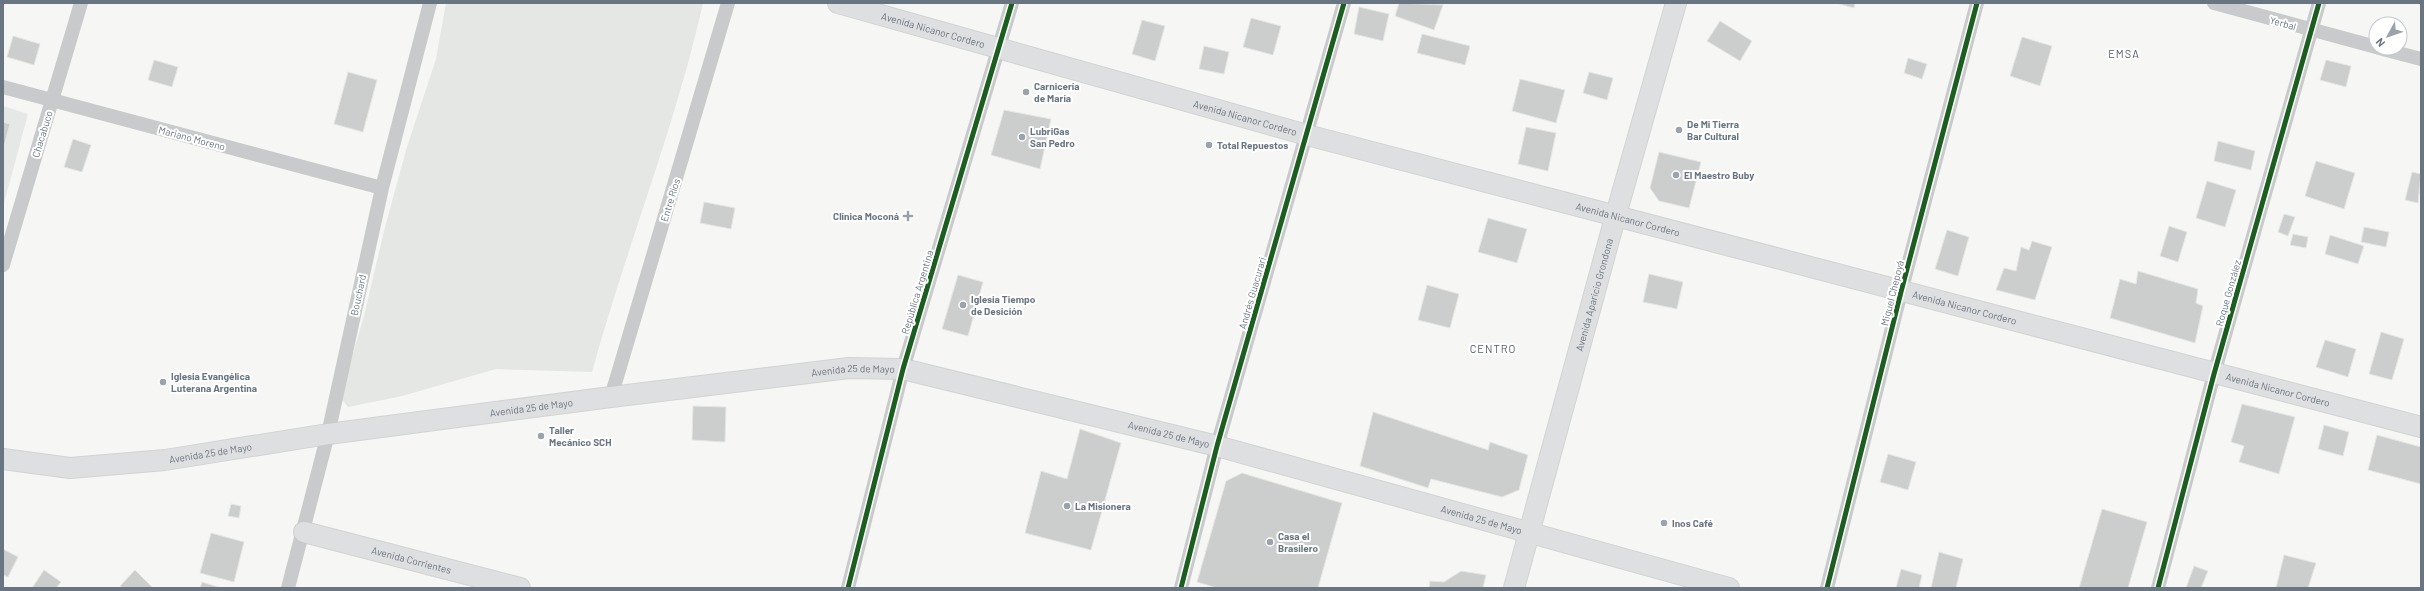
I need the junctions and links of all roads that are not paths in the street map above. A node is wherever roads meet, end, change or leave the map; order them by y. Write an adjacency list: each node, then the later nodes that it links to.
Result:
1 (81, 3): 17 (street, Chacabuco)
2 (430, 3): 19 (street, Bouchard)
3 (728, 3): 25 (street, Entre Ríos)
4 (838, 3): 13 (main road, Avenida Nicanor Cordero)
5 (1012, 3): 13 (street, República Argentina)
6 (1344, 3): 18 (street, Andrés Guacurari)
7 (1676, 3): 20 (main road, Avenida Aparicio Grondona)
8 (1977, 3): 22 (street, Miguel Chepoyá)
9 (2214, 3): 11 (street, Yerbal)
10 (2319, 3): 11 (street, Roque González)
11 (2312, 31): 12 (street, Yerbal); 24 (street, Roque González)
12 (2368, 45)
13 (999, 48): 18 (main road, Avenida Nicanor Cordero); 23 (street, República Argentina)
14 (2408, 55): 15 (street)
15 (2421, 58)
16 (3, 87): 17 (street, Mariano Moreno)
17 (52, 100): 19 (street, Mariano Moreno); 21 (street, Chacabuco)
18 (1306, 135): 20 (main road, Avenida Nicanor Cordero); 28 (street, Andrés Guacurari)
19 (382, 188): 27 (street, Bouchard)
20 (1615, 218): 22 (main road, Avenida Nicanor Cordero); 31 (main road, Avenida Aparicio Grondona)
21 (3, 265)
22 (1901, 292): 24 (main road, Avenida Nicanor Cordero); 38 (street, Miguel Chepoyá)
23 (903, 369): 25 (main road, Avenida 25 de Mayo); 28 (main road, Avenida 25 de Mayo); 34 (street, República Argentina)
24 (2214, 374): 26 (main road, Avenida Nicanor Cordero); 39 (street, Roque González)
25 (611, 396): 27 (main road, Avenida 25 de Mayo)
26 (2421, 427)
27 (328, 434): 29 (main road, Avenida 25 de Mayo); 30 (street, Bouchard)
28 (1217, 446): 31 (main road, Avenida 25 de Mayo); 35 (street, Andrés Guacurari)
29 (3, 460)
30 (304, 532): 32 (street, Bouchard); 33 (main road, Avenida Corrientes)
31 (1528, 533): 36 (main road, Avenida Aparicio Grondona); 37 (main road, Avenida 25 de Mayo)
32 (288, 588)
33 (520, 588)
34 (848, 588)
35 (1181, 588)
36 (1514, 588)
37 (1729, 588)
38 (1827, 588)
39 (2158, 588)

